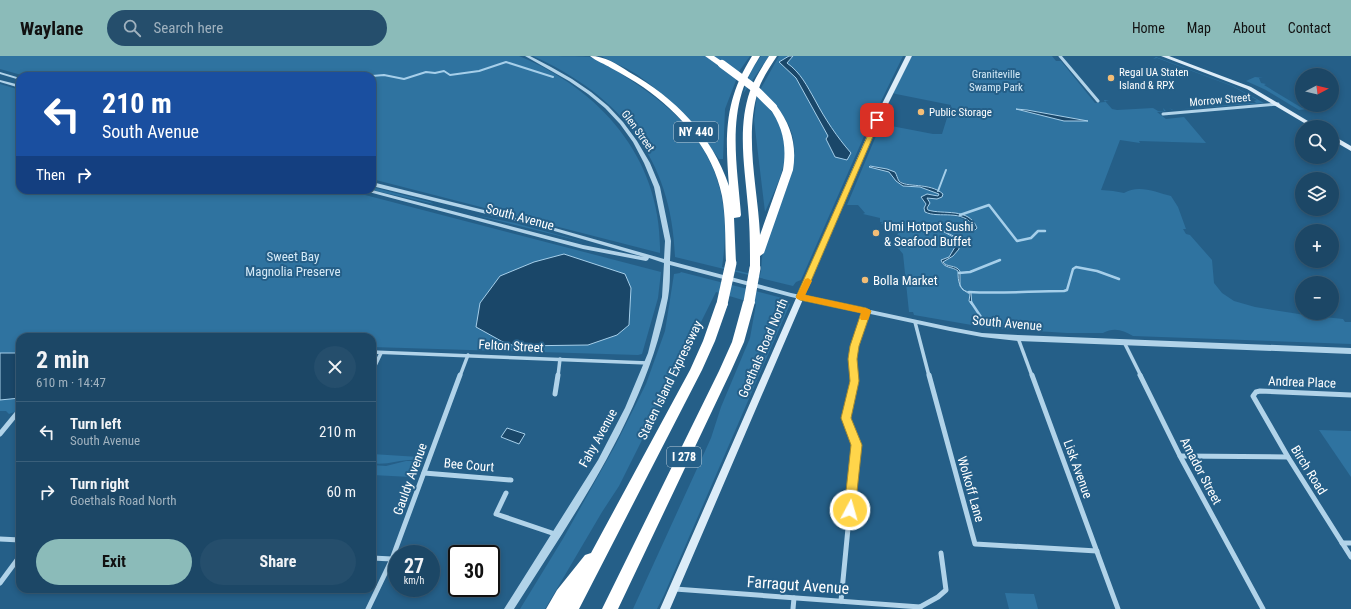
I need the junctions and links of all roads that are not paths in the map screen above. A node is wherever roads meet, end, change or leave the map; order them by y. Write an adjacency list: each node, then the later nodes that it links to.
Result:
1 (527, 56): 22 (street, Glen Street)
2 (594, 56): 21 (highway, NY 440)
3 (709, 56): 23 (highway, bridge)
4 (756, 56): 21 (highway, Staten Island Expressway / I 278)
5 (773, 56): 23 (highway)
6 (909, 56): 24 (main road, Goethals Road North)
7 (1060, 56): 13 (street)
8 (1164, 56): 14 (main road)
9 (0, 73): 10 (street)
10 (16, 78)
11 (0, 81): 12 (street)
12 (16, 85)
13 (1098, 101)
14 (1279, 104): 15 (street, Morrow Street); 16 (main road)
15 (1163, 114)
16 (1304, 120)
17 (1339, 141): 18 (main road)
18 (1351, 149)
19 (376, 185): 22 (street, South Avenue)
20 (376, 192): 22 (street, South Avenue)
21 (731, 257): 48 (highway, Staten Island Expressway / I 278, bridge)
22 (668, 262): 24 (street, South Avenue); 35 (street, Fahy Avenue)
23 (755, 268): 55 (highway, I 278, bridge)
24 (800, 297): 25 (street, South Avenue); 62 (main road, Goethals Road North)
25 (866, 311): 26 (street, South Avenue); 66 (street)
26 (915, 322): 27 (street, South Avenue); 53 (street, Wolkoff Lane)
27 (1018, 338): 28 (street, South Avenue); 53 (street, Lisk Avenue)
28 (1124, 342): 29 (street, South Avenue); 41 (street, Amador Street)
29 (1351, 351)
30 (376, 352): 31 (street, Felton Street)
31 (381, 352): 32 (street, Felton Street); 34 (street)
32 (468, 355): 33 (street, Felton Street); 43 (street, Gauldy Avenue)
33 (560, 359): 35 (street, Felton Street); 36 (street)
34 (376, 363)
35 (649, 363): 46 (street, Fahy Avenue)
36 (555, 394)
37 (1254, 394): 38 (street, Andrea Place); 42 (street, Birch Road)
38 (1351, 395)
39 (16, 414): 40 (street)
40 (0, 434)
41 (1180, 456): 42 (street); 77 (street, Amador Street)
42 (1288, 457): 50 (street, Birch Road)
43 (424, 473): 44 (street, Bee Court); 52 (street, Gauldy Avenue)
44 (511, 480)
45 (506, 493): 46 (street)
46 (555, 534): 69 (street, Fahy Avenue)
47 (0, 539): 49 (street)
48 (608, 539): 70 (highway); 71 (highway, Staten Island Expressway / I 278)
49 (16, 540)
50 (1342, 543): 51 (street); 56 (street, Birch Road)
51 (1351, 543)
52 (397, 545)
53 (1097, 551): 76 (street, Lisk Avenue)
54 (941, 552): 67 (street)
55 (637, 554): 72 (highway, I 278); 73 (highway)
56 (1351, 557)
57 (376, 558): 58 (street)
58 (388, 559)
59 (16, 561): 61 (street)
60 (388, 567): 63 (street, Gauldy Avenue)
61 (0, 583)
62 (674, 589): 65 (street, Farragut Avenue); 74 (main road, Goethals Road North)
63 (376, 592)
64 (376, 593): 68 (street, Gauldy Avenue)
65 (794, 598): 66 (street, Farragut Avenue); 75 (street)
66 (841, 601): 67 (street, Farragut Avenue)
67 (920, 608)
68 (368, 609)
69 (509, 609)
70 (554, 609)
71 (570, 609)
72 (610, 609)
73 (617, 609)
74 (665, 609)
75 (794, 609)
76 (1118, 609)
77 (1263, 609)

